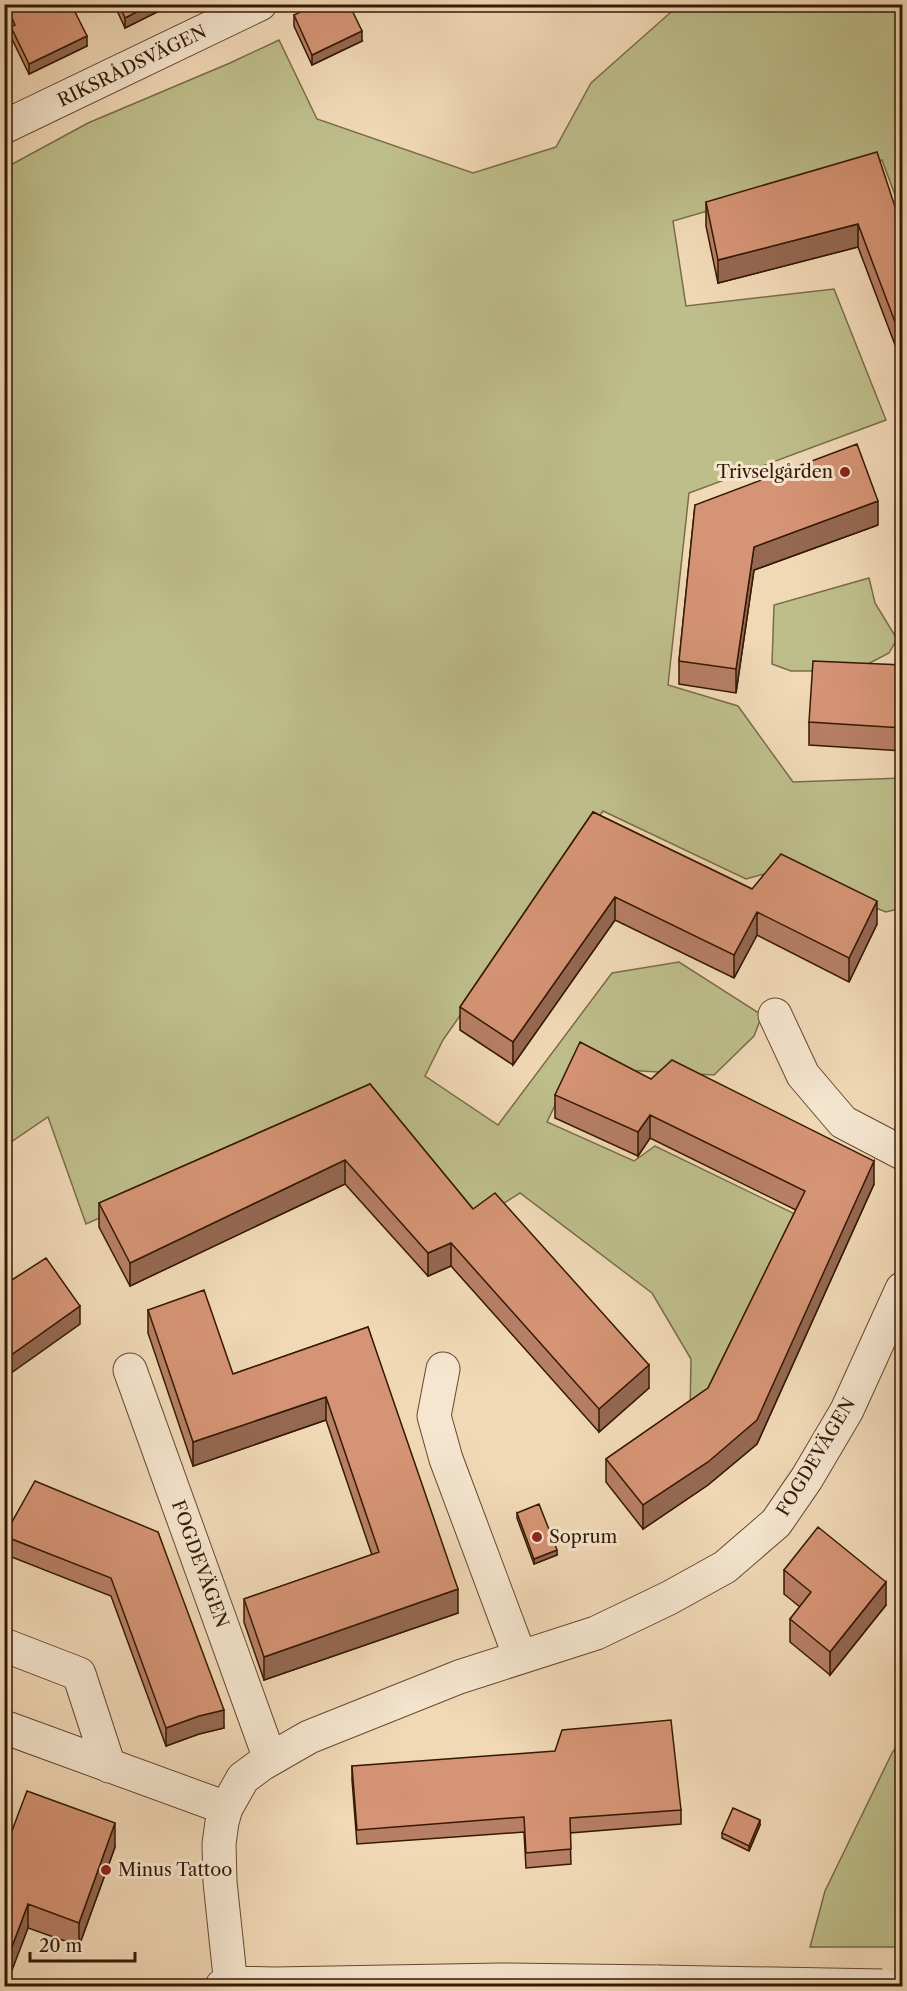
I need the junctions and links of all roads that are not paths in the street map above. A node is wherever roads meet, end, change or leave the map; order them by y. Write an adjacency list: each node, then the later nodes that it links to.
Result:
1 (260, 4): 2 (street, RIKSRÅDSVÄGEN)
2 (4, 127)
3 (775, 1015): 4 (street)
4 (903, 1153)
5 (903, 1289): 9 (street, FOGDEVÄGEN)
6 (442, 1369): 9 (street)
7 (130, 1370): 11 (street, FOGDEVÄGEN)
8 (4, 1645): 12 (street)
9 (520, 1657): 11 (street, FOGDEVÄGEN)
10 (4, 1728): 12 (street)
11 (270, 1759): 13 (street, FOGDEVÄGEN)
12 (109, 1766): 13 (street)
13 (226, 1808): 14 (street, FOGDEVÄGEN)
14 (228, 1985): 15 (street, bridge)
15 (882, 1986)

